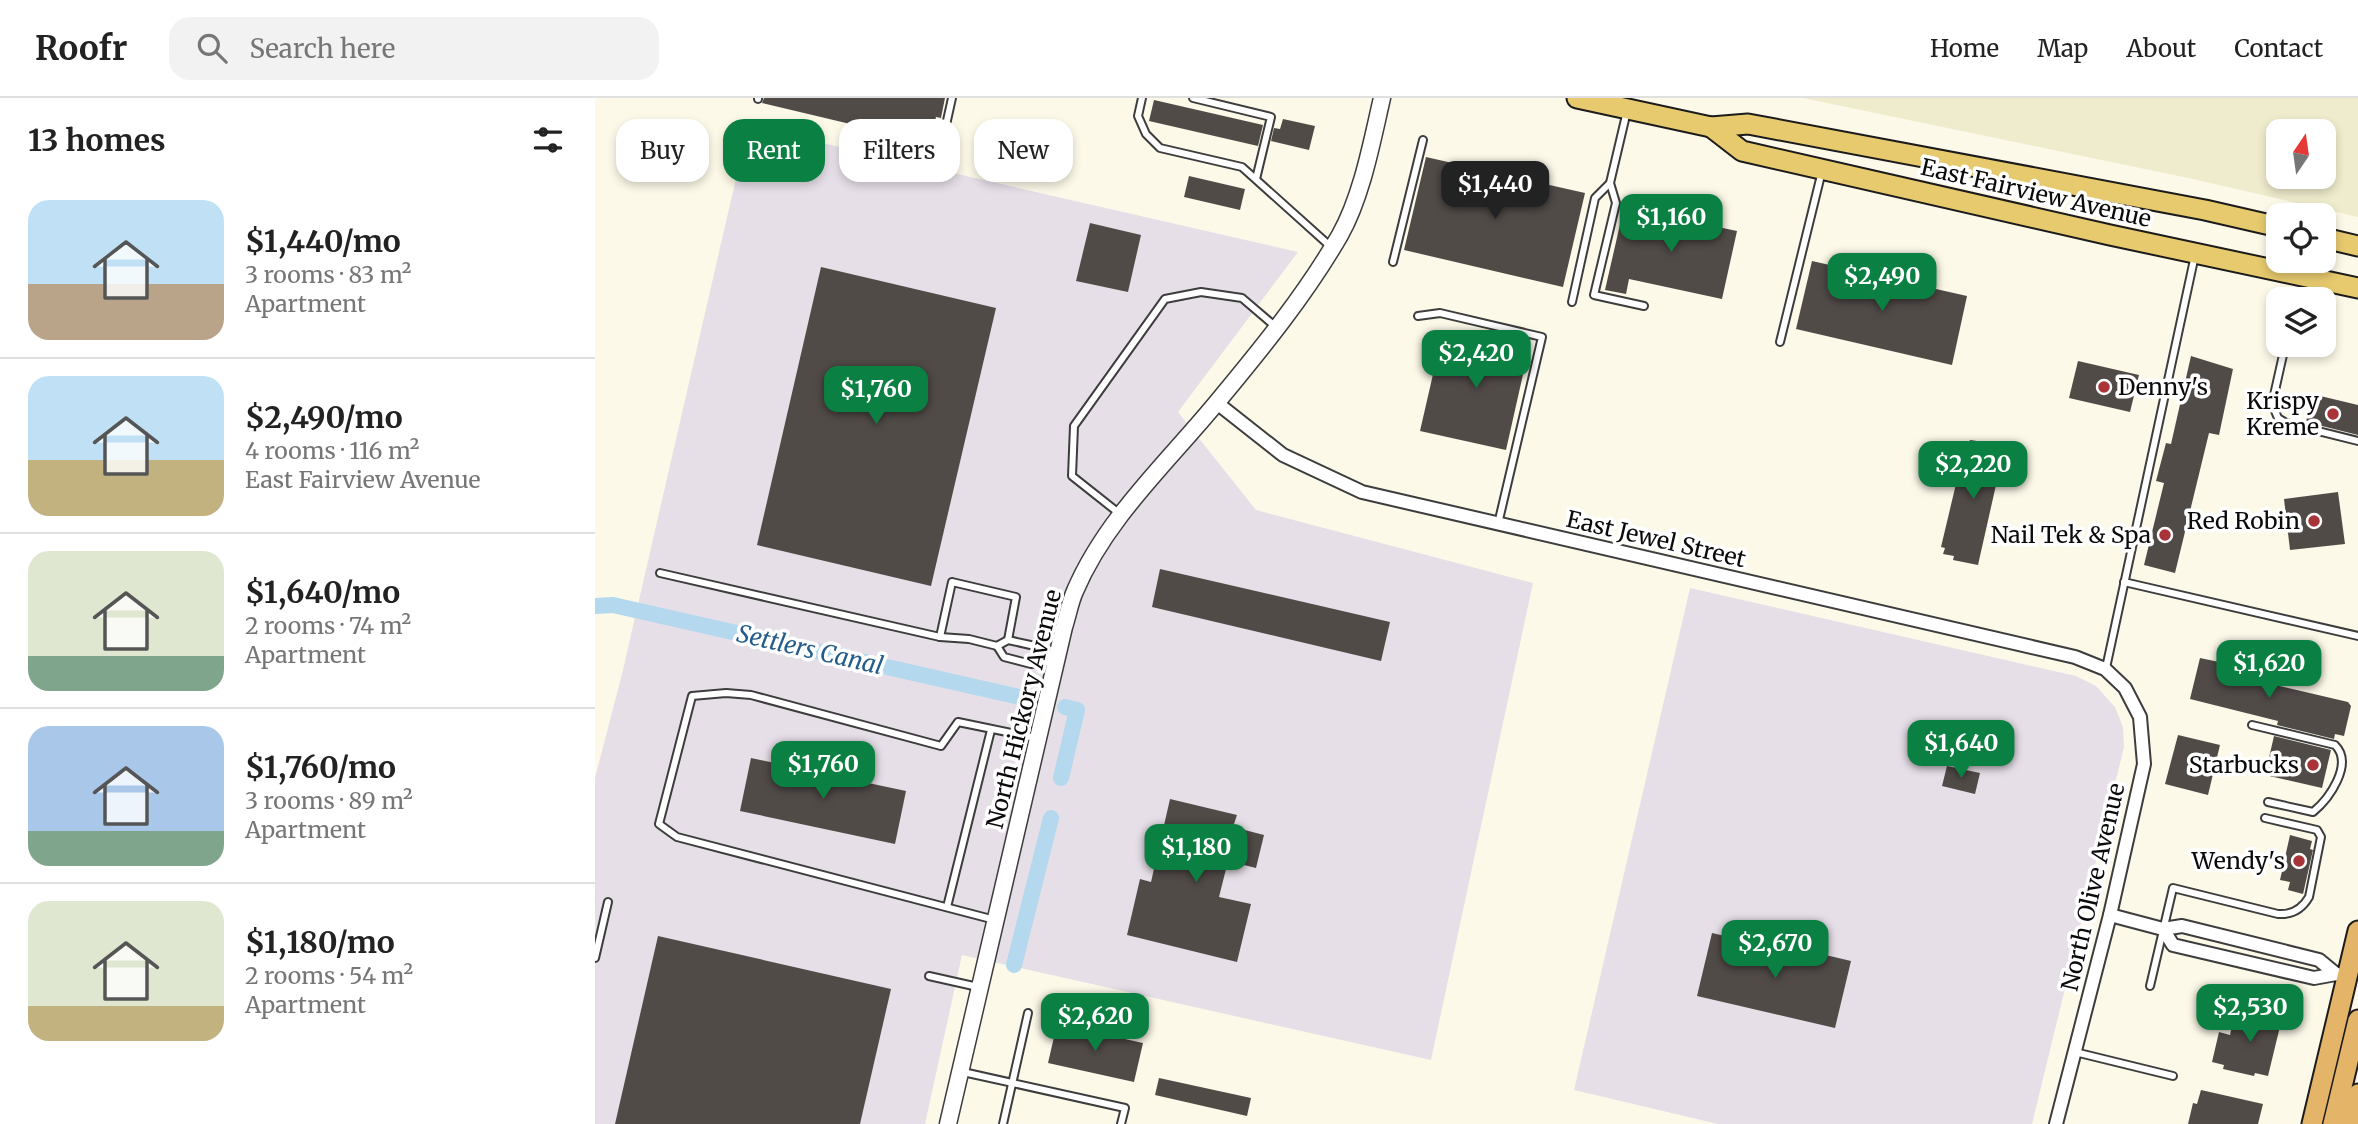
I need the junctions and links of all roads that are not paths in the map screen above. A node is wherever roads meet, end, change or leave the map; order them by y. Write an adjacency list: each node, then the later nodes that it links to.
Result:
1 (952, 98): 7 (lane)
2 (1142, 98): 11 (lane)
3 (1193, 98): 11 (lane)
4 (1382, 98): 16 (street, North Hickory Avenue)
5 (1577, 98): 6 (main road, East Fairview Avenue)
6 (1627, 110): 8 (main road, East Fairview Avenue); 12 (lane)
7 (947, 119)
8 (1711, 127): 10 (main road, East Fairview Avenue); 13 (main road, East Fairview Avenue)
9 (1423, 140): 18 (lane)
10 (1822, 169): 17 (main road, East Fairview Avenue); 24 (lane)
11 (1256, 178): 16 (lane)
12 (1610, 183): 20 (lane); 21 (lane)
13 (2266, 224)
14 (2336, 241): 15 (main road)
15 (2358, 246)
16 (1332, 247): 23 (street, North Hickory Avenue)
17 (2196, 253): 19 (main road, East Fairview Avenue); 31 (lane)
18 (1393, 261)
19 (2358, 288)
20 (1572, 302)
21 (1644, 306)
22 (1418, 316): 29 (lane)
23 (1276, 327): 26 (street, North Hickory Avenue); 28 (lane)
24 (1780, 342)
25 (2283, 357): 27 (lane)
26 (1217, 403): 28 (street, North Hickory Avenue); 29 (street, East Jewel Street)
27 (2358, 441)
28 (1122, 515): 36 (street, North Hickory Avenue)
29 (1498, 524): 37 (street, East Jewel Street)
30 (660, 573): 33 (lane)
31 (2125, 582): 32 (lane); 37 (lane)
32 (2358, 636)
33 (940, 637): 34 (lane); 35 (lane)
34 (1007, 640): 35 (lane); 36 (lane)
35 (997, 646): 36 (lane)
36 (1056, 661): 40 (street, North Hickory Avenue)
37 (2105, 669): 45 (street, North Olive Avenue)
38 (2252, 725): 41 (lane)
39 (991, 730): 40 (lane); 44 (lane); 44 (lane)
40 (1038, 738): 46 (street, North Hickory Avenue)
41 (2268, 802)
42 (2265, 818): 47 (lane)
43 (608, 902): 49 (lane)
44 (947, 907): 46 (lane)
45 (2110, 915): 47 (street); 56 (street, North Olive Avenue)
46 (996, 920): 53 (street, North Hickory Avenue)
47 (2164, 929): 51 (street); 51 (street); 52 (lane)
48 (2358, 931): 51 (highway)
49 (595, 958)
50 (929, 976): 53 (lane)
51 (2347, 979): 65 (highway)
52 (2150, 986)
53 (980, 988): 57 (street, North Hickory Avenue)
54 (1028, 1013): 59 (lane)
55 (2358, 1020): 66 (highway)
56 (2075, 1052): 58 (lane); 64 (street, North Olive Avenue)
57 (961, 1071): 59 (lane); 61 (street, North Hickory Avenue)
58 (2173, 1076)
59 (1012, 1083): 62 (lane); 63 (lane)
60 (2358, 1094): 67 (highway)
61 (949, 1124)
62 (1003, 1124)
63 (1121, 1124)
64 (2056, 1124)
65 (2312, 1124)
66 (2333, 1124)
67 (2351, 1124)

